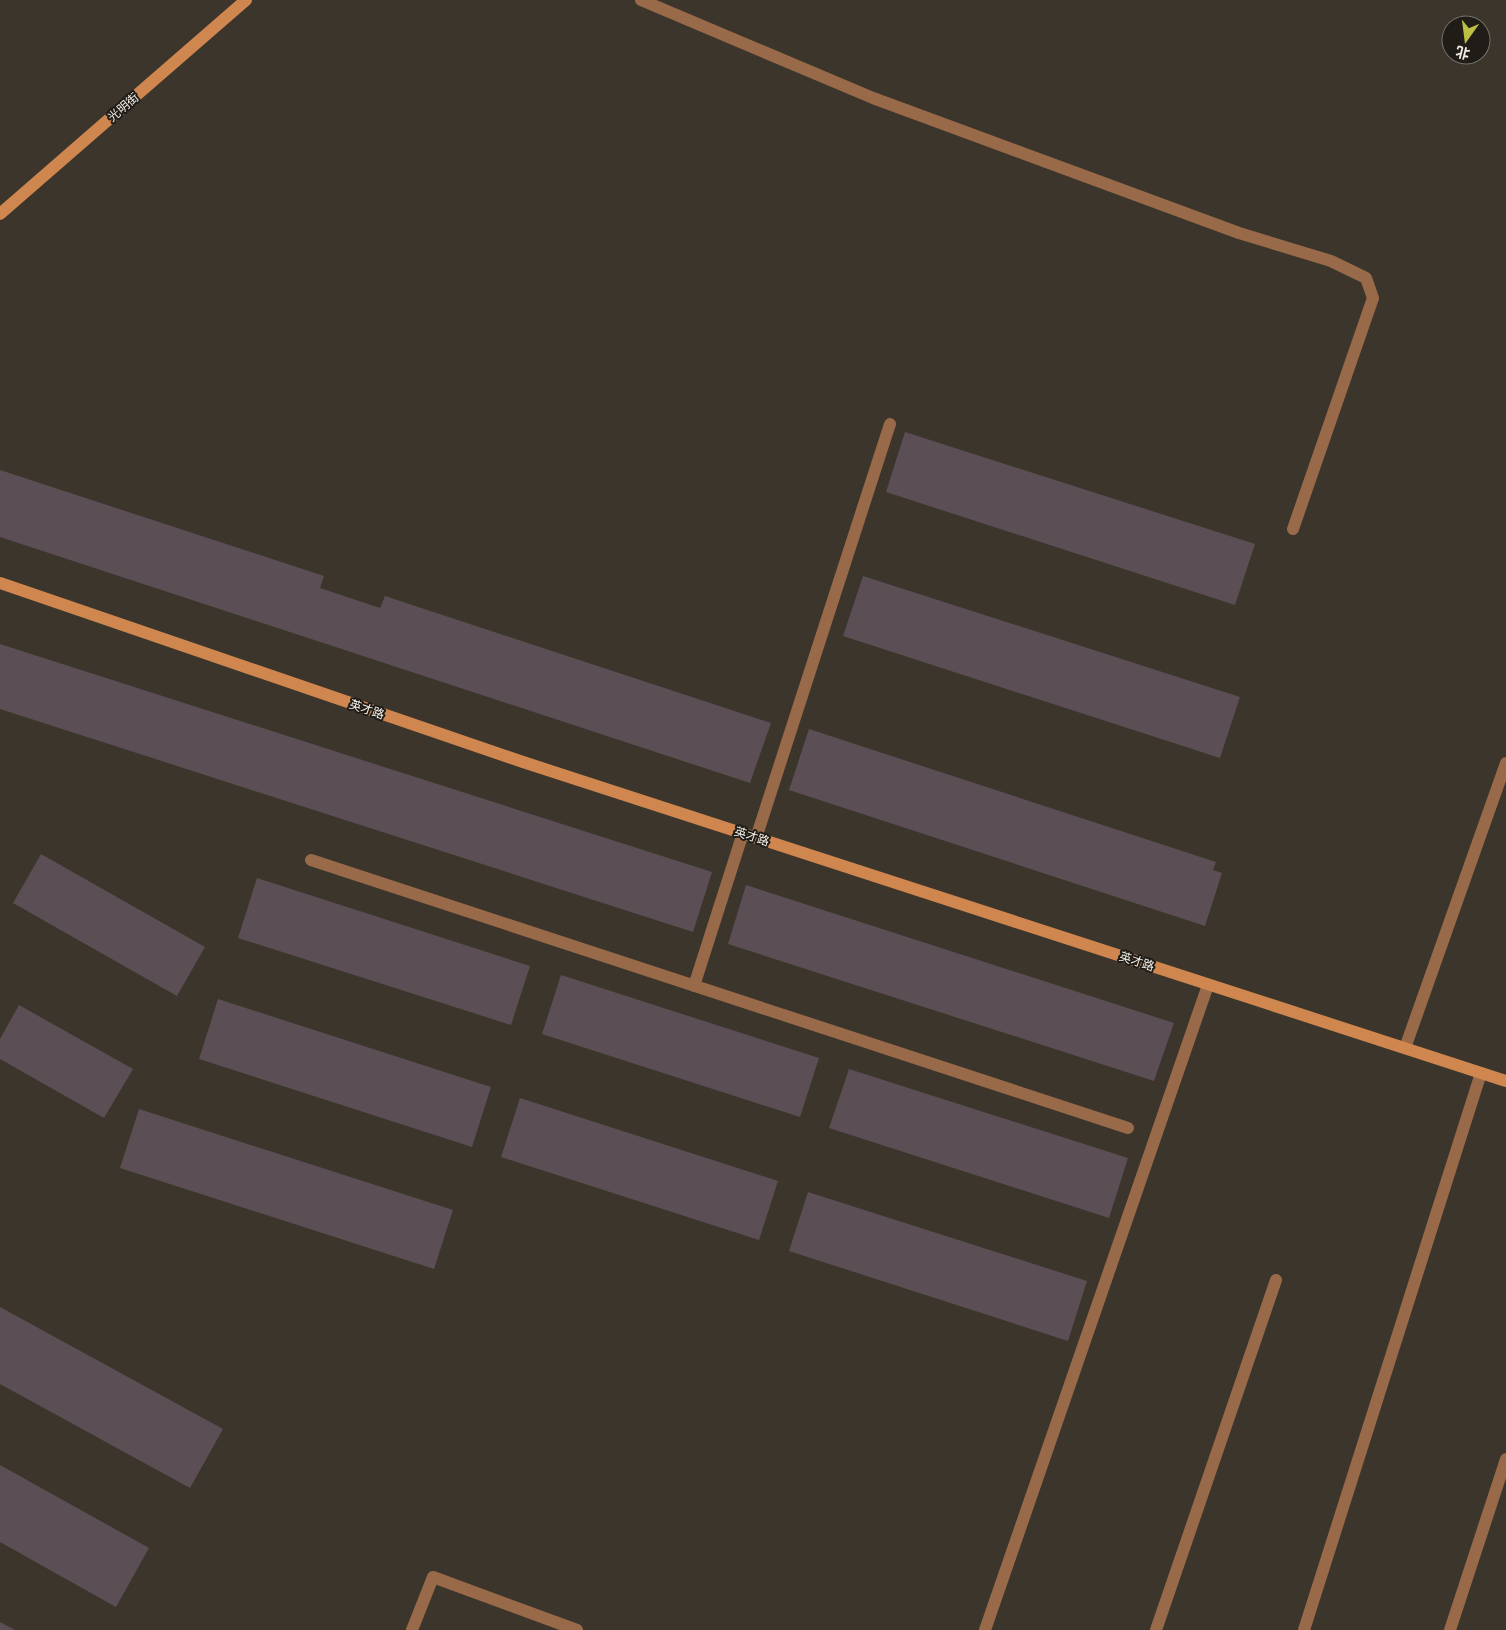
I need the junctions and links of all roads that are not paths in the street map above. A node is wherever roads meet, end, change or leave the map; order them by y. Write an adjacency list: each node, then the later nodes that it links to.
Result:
1 (246, 0): 3 (street, 光明街)
2 (641, 0): 5 (street)
3 (0, 214)
4 (890, 424): 9 (street)
5 (1293, 529)
6 (0, 583): 8 (street, 英才路)
7 (1506, 763): 13 (street)
8 (743, 833): 9 (street, 英才路); 12 (street)
9 (756, 838): 11 (street, 英才路)
10 (311, 860): 12 (street)
11 (1208, 984): 13 (street, 英才路); 22 (street)
12 (694, 986): 16 (street)
13 (1405, 1048): 14 (street, 英才路)
14 (1481, 1073): 15 (street, 英才路); 24 (street)
15 (1506, 1081)
16 (1128, 1128)
17 (1276, 1280): 23 (street)
18 (1506, 1459): 25 (street)
19 (548, 1625): 20 (street); 21 (street)
20 (412, 1630)
21 (577, 1630)
22 (985, 1630)
23 (1156, 1630)
24 (1304, 1630)
25 (1450, 1630)

